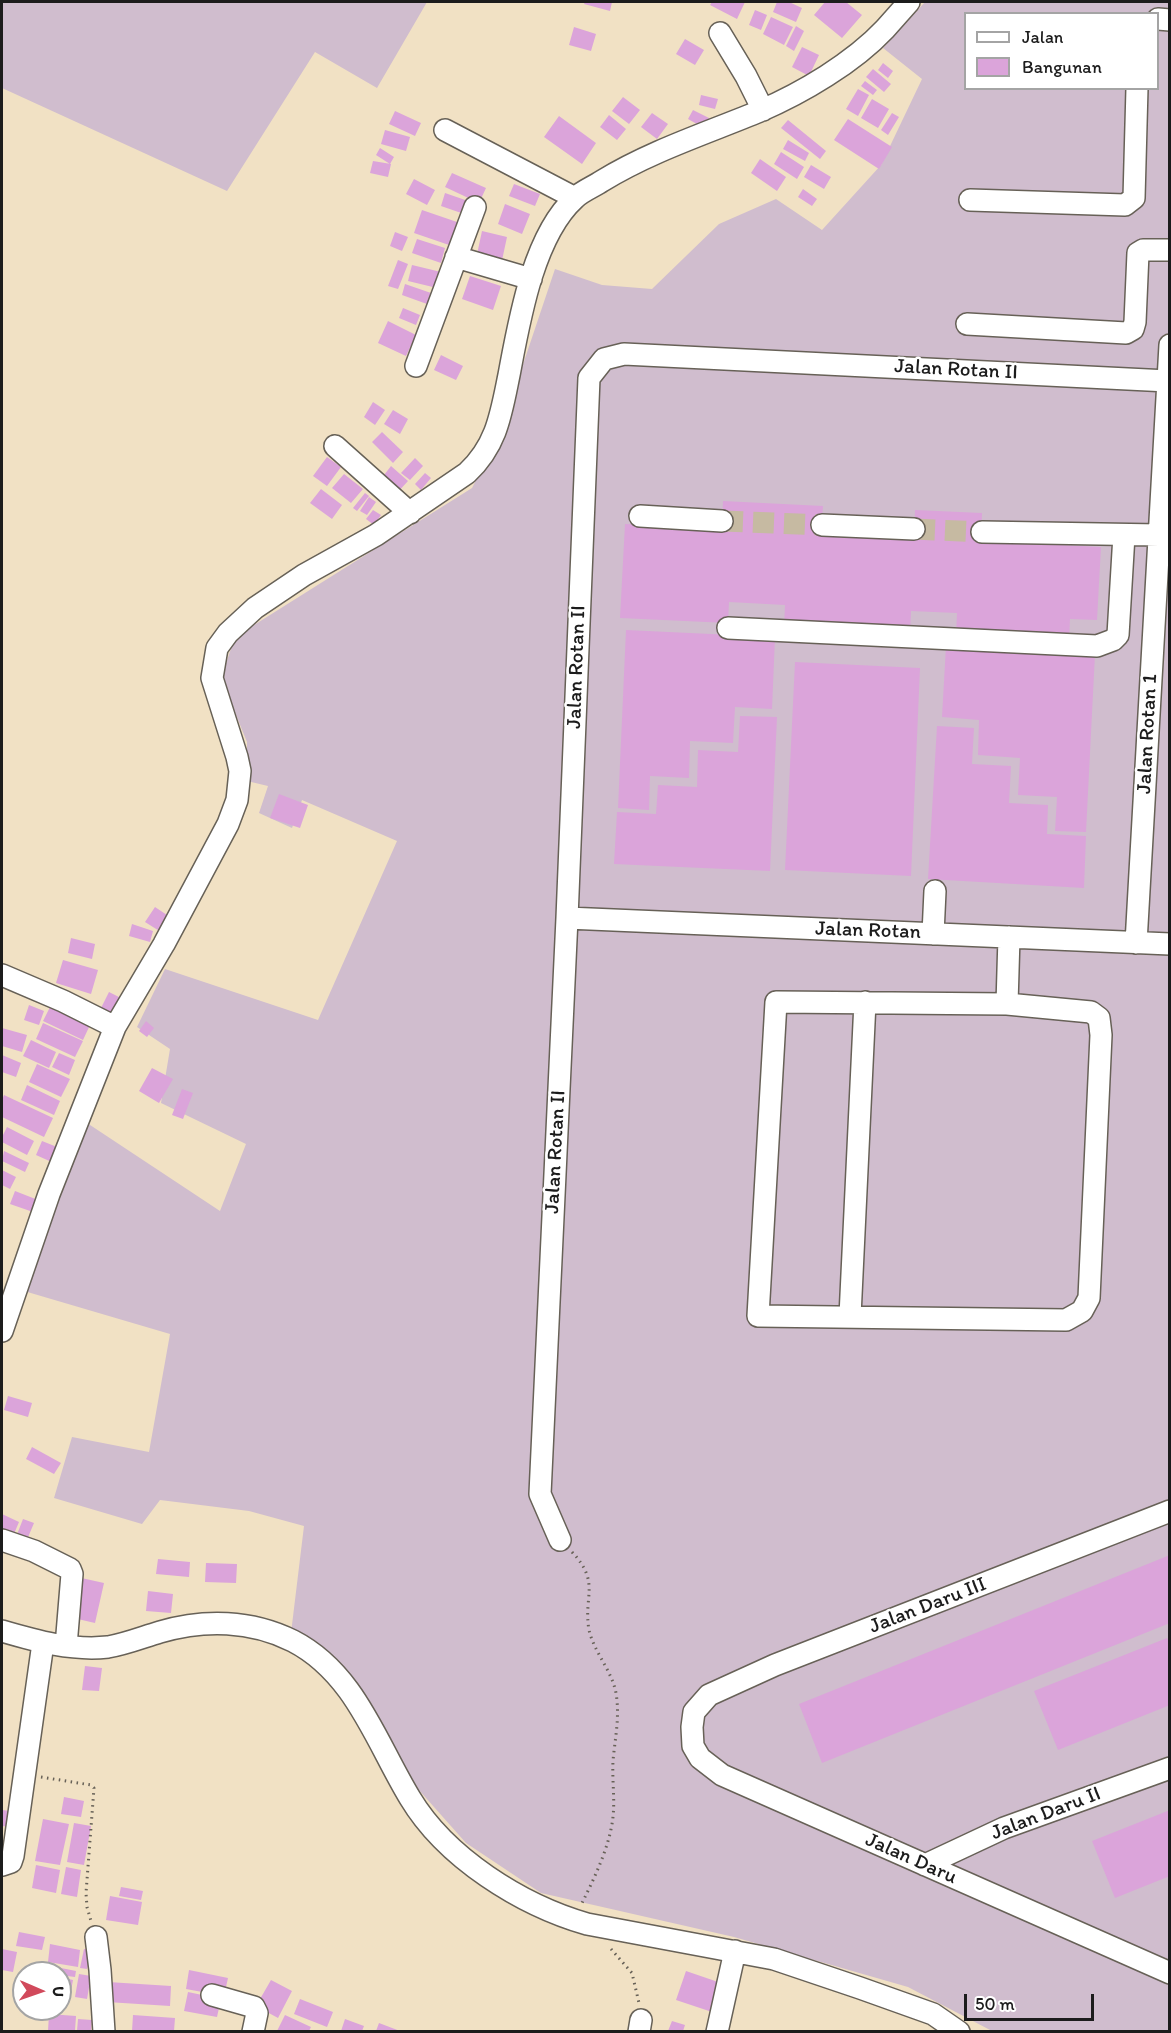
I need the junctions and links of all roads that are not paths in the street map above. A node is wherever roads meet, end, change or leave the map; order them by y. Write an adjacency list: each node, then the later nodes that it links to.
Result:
1 (909, 2): 4 (street)
2 (720, 33): 4 (street)
3 (1137, 90): 7 (street)
4 (763, 110): 6 (street)
5 (445, 130): 6 (street)
6 (575, 198): 11 (street)
7 (970, 200)
8 (475, 207): 10 (street)
9 (1170, 250): 12 (street)
10 (456, 257): 11 (street); 14 (street)
11 (531, 279): 17 (street)
12 (967, 324)
13 (1170, 345): 15 (street, Jalan Rotan 1)
14 (416, 366)
15 (1168, 381): 24 (street, Jalan Rotan 1); 28 (street, Jalan Rotan II)
16 (335, 446): 17 (street)
17 (410, 513): 36 (street)
18 (640, 516): 19 (street)
19 (722, 521)
20 (822, 525): 21 (street)
21 (914, 529)
22 (982, 532): 23 (street)
23 (1124, 535): 24 (street); 26 (street)
24 (1159, 535): 25 (street, Jalan Rotan 1)
25 (1163, 591): 31 (street, Jalan Rotan 1)
26 (728, 628)
27 (934, 891): 29 (street)
28 (567, 918): 29 (street, Jalan Rotan); 41 (street, Jalan Rotan II)
29 (933, 934): 30 (street, Jalan Rotan)
30 (1009, 937): 31 (street, Jalan Rotan); 35 (street)
31 (1136, 943): 32 (street, Jalan Rotan)
32 (1170, 944)
33 (2, 975): 36 (street)
34 (865, 1002): 35 (street); 37 (street); 37 (street)
35 (1007, 1004): 37 (street)
36 (115, 1027): 38 (street)
37 (850, 1316)
38 (2, 1331)
39 (1170, 1511): 45 (street, Jalan Daru III)
40 (2, 1540): 44 (street)
41 (560, 1540)
42 (2, 1631): 43 (street)
43 (43, 1643): 44 (street); 47 (street)
44 (66, 1646): 50 (street)
45 (694, 1712): 48 (street, Jalan Daru)
46 (1170, 1768): 48 (street, Jalan Daru II)
47 (2, 1865)
48 (925, 1865): 51 (street, Jalan Daru)
49 (96, 1937): 53 (street)
50 (735, 1951): 55 (street); 56 (street)
51 (1170, 1974)
52 (212, 1995): 54 (street)
53 (104, 2031)
54 (254, 2031)
55 (717, 2031)
56 (959, 2031)

